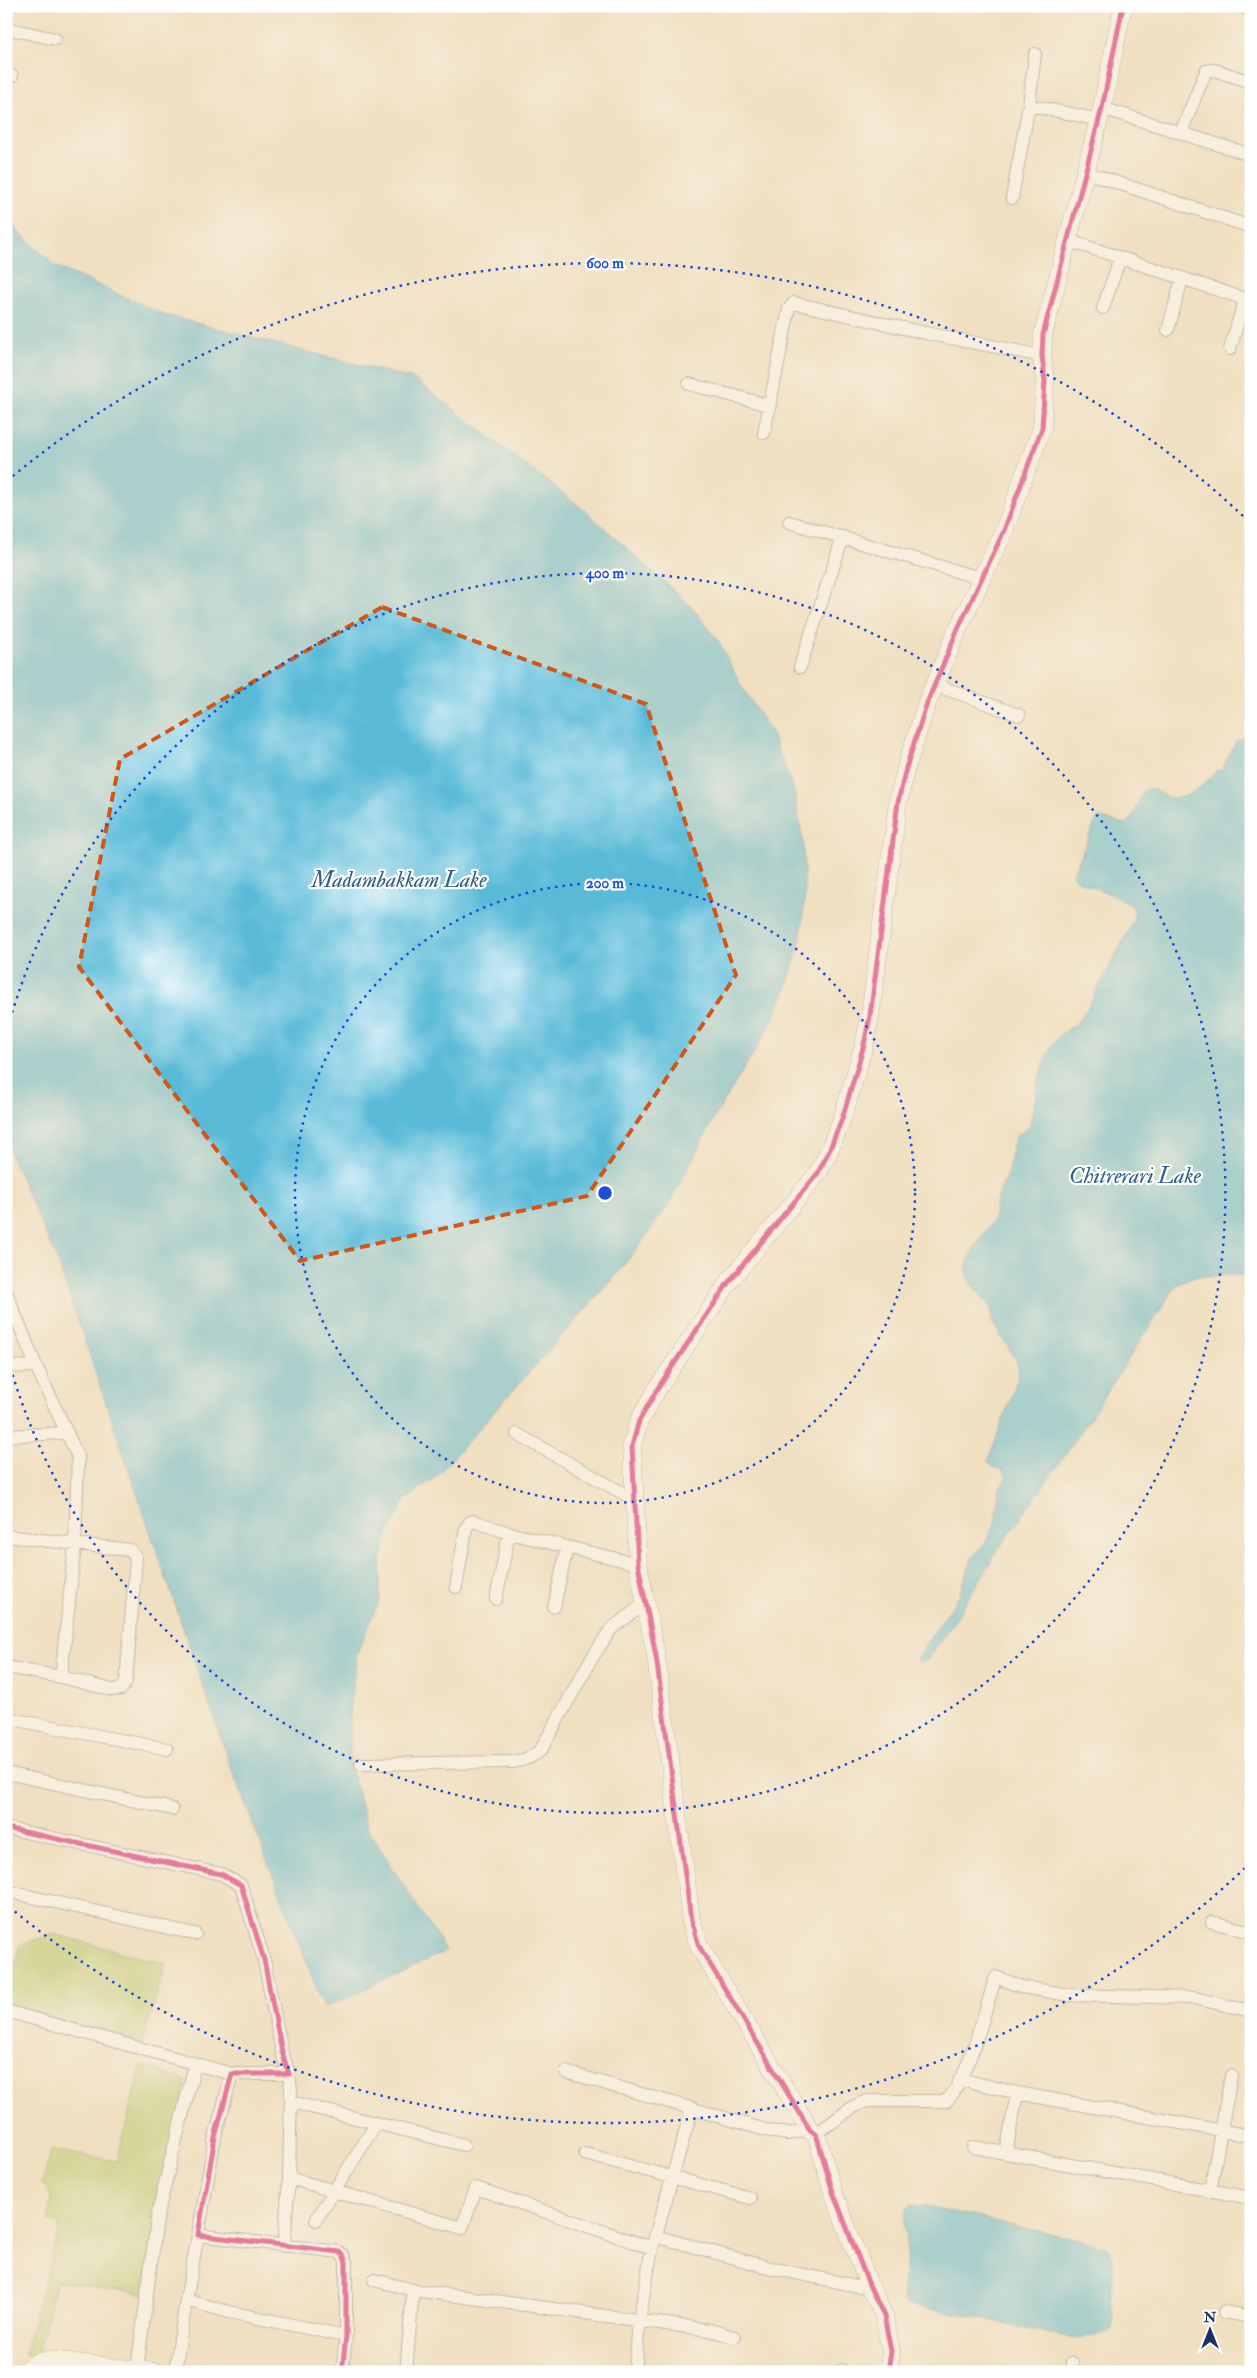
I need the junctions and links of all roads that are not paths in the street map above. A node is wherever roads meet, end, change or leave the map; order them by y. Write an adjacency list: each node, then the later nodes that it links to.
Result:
1 (1123, 6): 9 (street)
2 (1236, 6): 3 (street)
3 (1251, 9)
4 (6, 28): 5 (street)
5 (55, 39)
6 (1035, 54): 8 (street)
7 (1251, 82): 10 (street)
8 (1029, 106): 9 (street); 13 (street)
9 (1101, 114): 10 (street); 12 (street)
10 (1181, 132): 11 (street)
11 (1251, 155)
12 (1085, 172): 14 (street); 15 (street)
13 (1012, 198)
14 (1251, 226)
15 (1067, 240): 16 (street); 22 (street)
16 (1120, 258): 17 (street); 19 (street)
17 (1182, 279): 18 (street); 20 (street)
18 (1248, 300): 21 (street)
19 (1103, 308)
20 (1168, 330)
21 (1230, 349)
22 (1042, 356): 24 (street); 28 (street)
23 (689, 384): 24 (street)
24 (768, 405): 25 (street)
25 (764, 433)
26 (789, 522): 27 (street)
27 (843, 538): 28 (street); 29 (street)
28 (982, 579): 30 (street)
29 (800, 667)
30 (935, 685): 31 (street); 38 (street)
31 (1019, 715)
32 (7, 1297): 33 (street)
33 (36, 1366): 34 (street); 35 (street)
34 (6, 1367)
35 (65, 1433): 37 (street); 41 (street)
36 (517, 1434): 38 (street)
37 (6, 1436)
38 (635, 1500): 43 (street)
39 (509, 1533): 42 (street); 44 (street); 45 (street)
40 (6, 1536): 41 (street)
41 (75, 1544): 49 (street); 49 (street)
42 (567, 1547): 43 (street); 47 (street)
43 (638, 1564): 46 (street)
44 (456, 1586)
45 (496, 1598)
46 (644, 1604): 52 (street); 73 (street)
47 (554, 1607)
48 (6, 1667): 49 (street)
49 (61, 1677)
50 (6, 1718): 51 (street)
51 (167, 1749)
52 (361, 1764)
53 (6, 1773): 54 (street)
54 (172, 1809)
55 (6, 1828): 65 (street)
56 (6, 1891): 59 (street)
57 (1212, 1922): 58 (street)
58 (1251, 1932)
59 (195, 1934)
60 (6, 2011): 62 (street)
61 (1251, 2011): 67 (street)
62 (196, 2064): 64 (street); 98 (street)
63 (566, 2072): 70 (street)
64 (232, 2074): 65 (street); 86 (street)
65 (289, 2074): 69 (street)
66 (1231, 2076): 72 (street)
67 (960, 2079): 68 (street); 73 (street)
68 (1017, 2093): 72 (street); 77 (street)
69 (291, 2102): 71 (street); 79 (street)
70 (692, 2108): 73 (street); 80 (street)
71 (376, 2124): 75 (street); 81 (street)
72 (1221, 2131): 74 (street); 82 (street)
73 (813, 2132): 90 (street)
74 (1251, 2136)
75 (464, 2145)
76 (973, 2147): 77 (street)
77 (1006, 2153): 82 (street)
78 (585, 2154): 80 (street)
79 (289, 2178): 81 (street); 88 (street)
80 (672, 2178): 83 (street); 87 (street)
81 (333, 2191): 85 (street); 87 (street)
82 (1210, 2191): 84 (street)
83 (750, 2198)
84 (1251, 2198)
85 (316, 2220)
86 (198, 2235): 88 (street); 92 (street)
87 (654, 2242): 90 (street); 95 (street)
88 (284, 2246): 96 (street)
89 (374, 2280): 91 (street)
90 (870, 2286): 104 (street)
91 (413, 2290): 95 (street); 102 (street)
92 (186, 2300): 96 (street); 100 (street)
93 (1224, 2312): 94 (street)
94 (1251, 2317)
95 (639, 2321): 97 (street); 103 (street)
96 (346, 2336): 101 (street)
97 (734, 2337)
98 (146, 2370): 99 (street)
99 (23, 2372)
100 (175, 2372)
101 (342, 2372)
102 (406, 2372)
103 (635, 2372)
104 (888, 2372)

